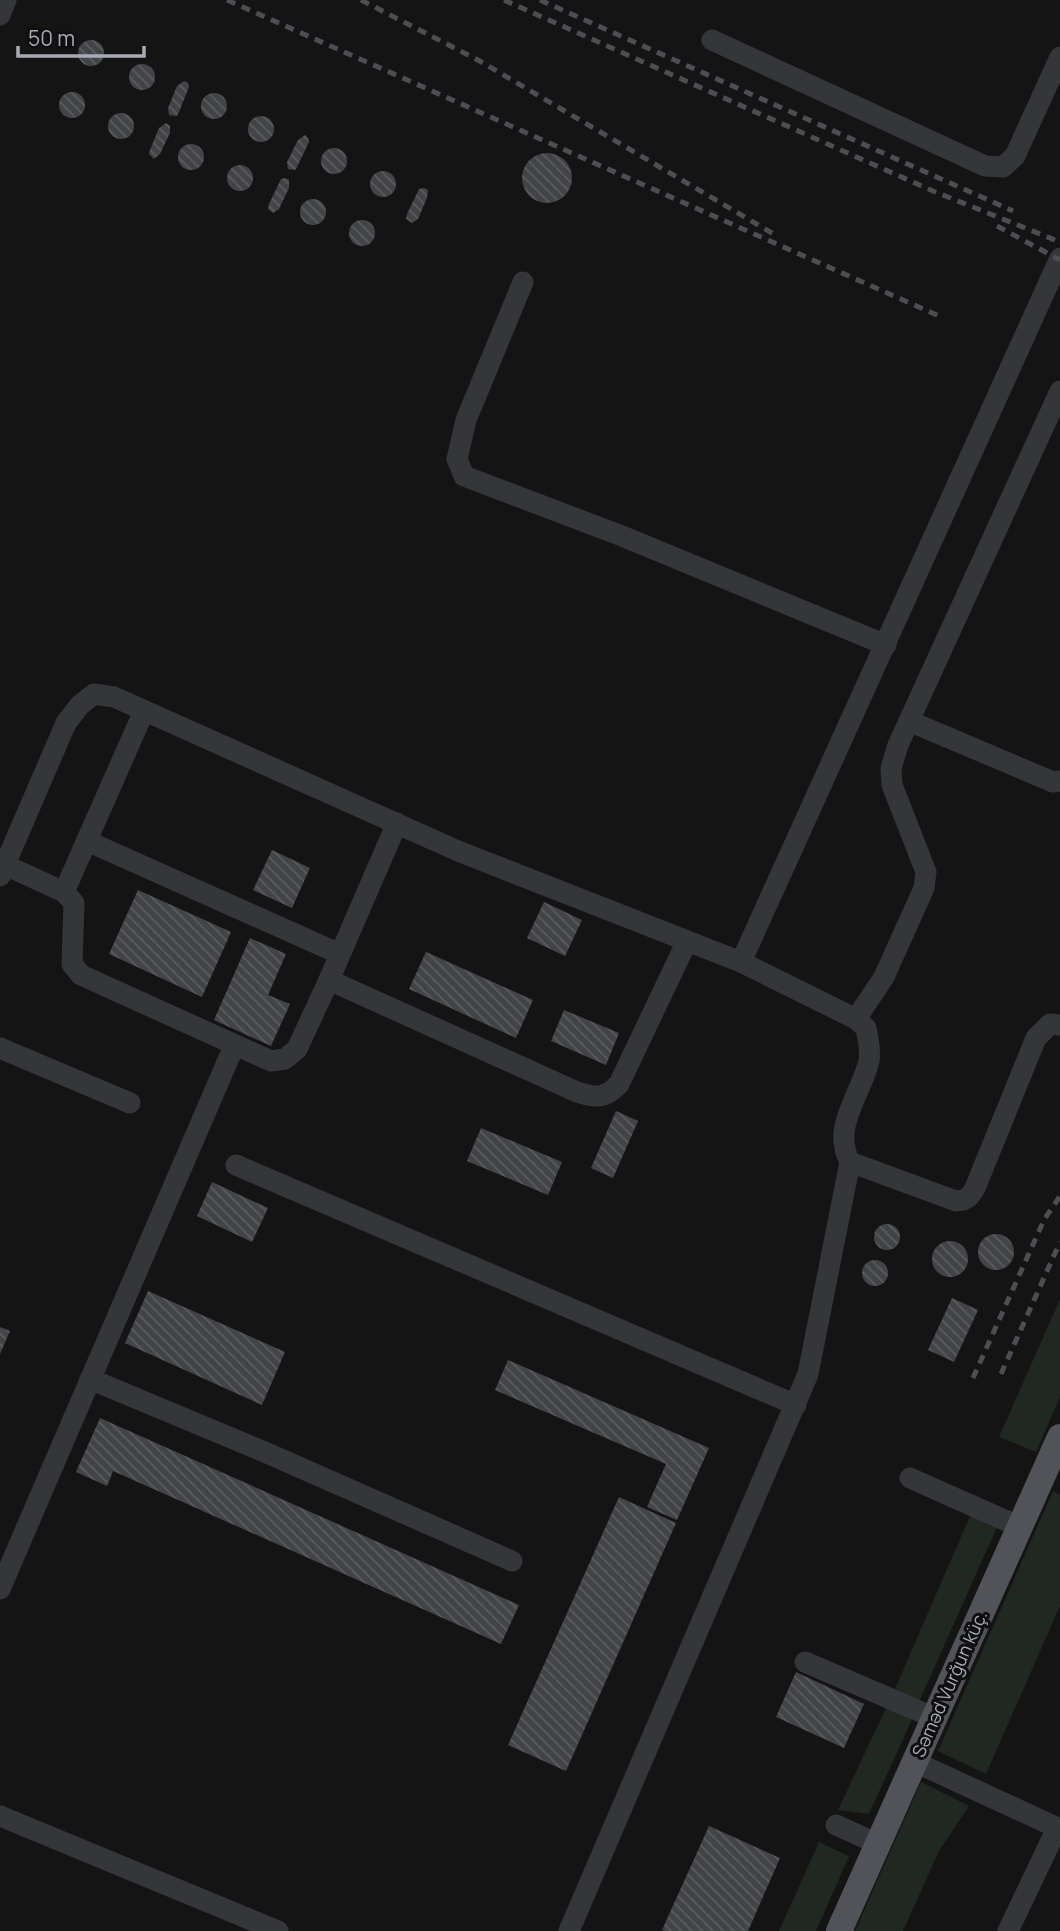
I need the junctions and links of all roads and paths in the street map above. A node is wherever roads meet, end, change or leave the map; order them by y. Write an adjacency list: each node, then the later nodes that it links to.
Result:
1 (6, 0): 2 (street)
2 (0, 15)
3 (712, 40): 4 (street)
4 (1060, 57)
5 (1060, 258): 9 (street)
6 (523, 282): 9 (street)
7 (1060, 391): 8 (street)
8 (1051, 434): 11 (street)
9 (886, 645): 19 (street)
10 (144, 711): 13 (street); 14 (street); 15 (street)
11 (909, 721): 12 (street); 21 (street)
12 (1060, 781)
13 (397, 823): 17 (street); 18 (street)
14 (87, 841): 16 (street); 18 (street)
15 (2, 871): 16 (street)
16 (64, 892): 23 (street)
17 (687, 941): 19 (street); 20 (street)
18 (340, 954): 20 (street)
19 (741, 962): 21 (street)
20 (329, 980): 23 (street)
21 (856, 1019): 26 (street)
22 (1060, 1025): 26 (street)
23 (234, 1046): 28 (street)
24 (0, 1048): 25 (street)
25 (130, 1104)
26 (850, 1162): 29 (street)
27 (236, 1165): 29 (street)
28 (90, 1380): 33 (street); 34 (street)
29 (796, 1405): 43 (street)
30 (1060, 1437): 32 (main road, Səməd Vurğun küç.)
31 (910, 1478): 32 (street)
32 (1020, 1527): 36 (main road, Səməd Vurğun küç.)
33 (512, 1561)
34 (0, 1589)
35 (805, 1662): 36 (street)
36 (935, 1718): 37 (main road, Səməd Vurğun küç.)
37 (915, 1762): 40 (street); 41 (main road, Səməd Vurğun küç.)
38 (0, 1816): 42 (street)
39 (836, 1825): 41 (street)
40 (1059, 1829): 45 (street)
41 (878, 1844): 44 (main road, Səməd Vurğun küç.)
42 (278, 1931)
43 (569, 1931)
44 (839, 1931)
45 (1007, 1931)

